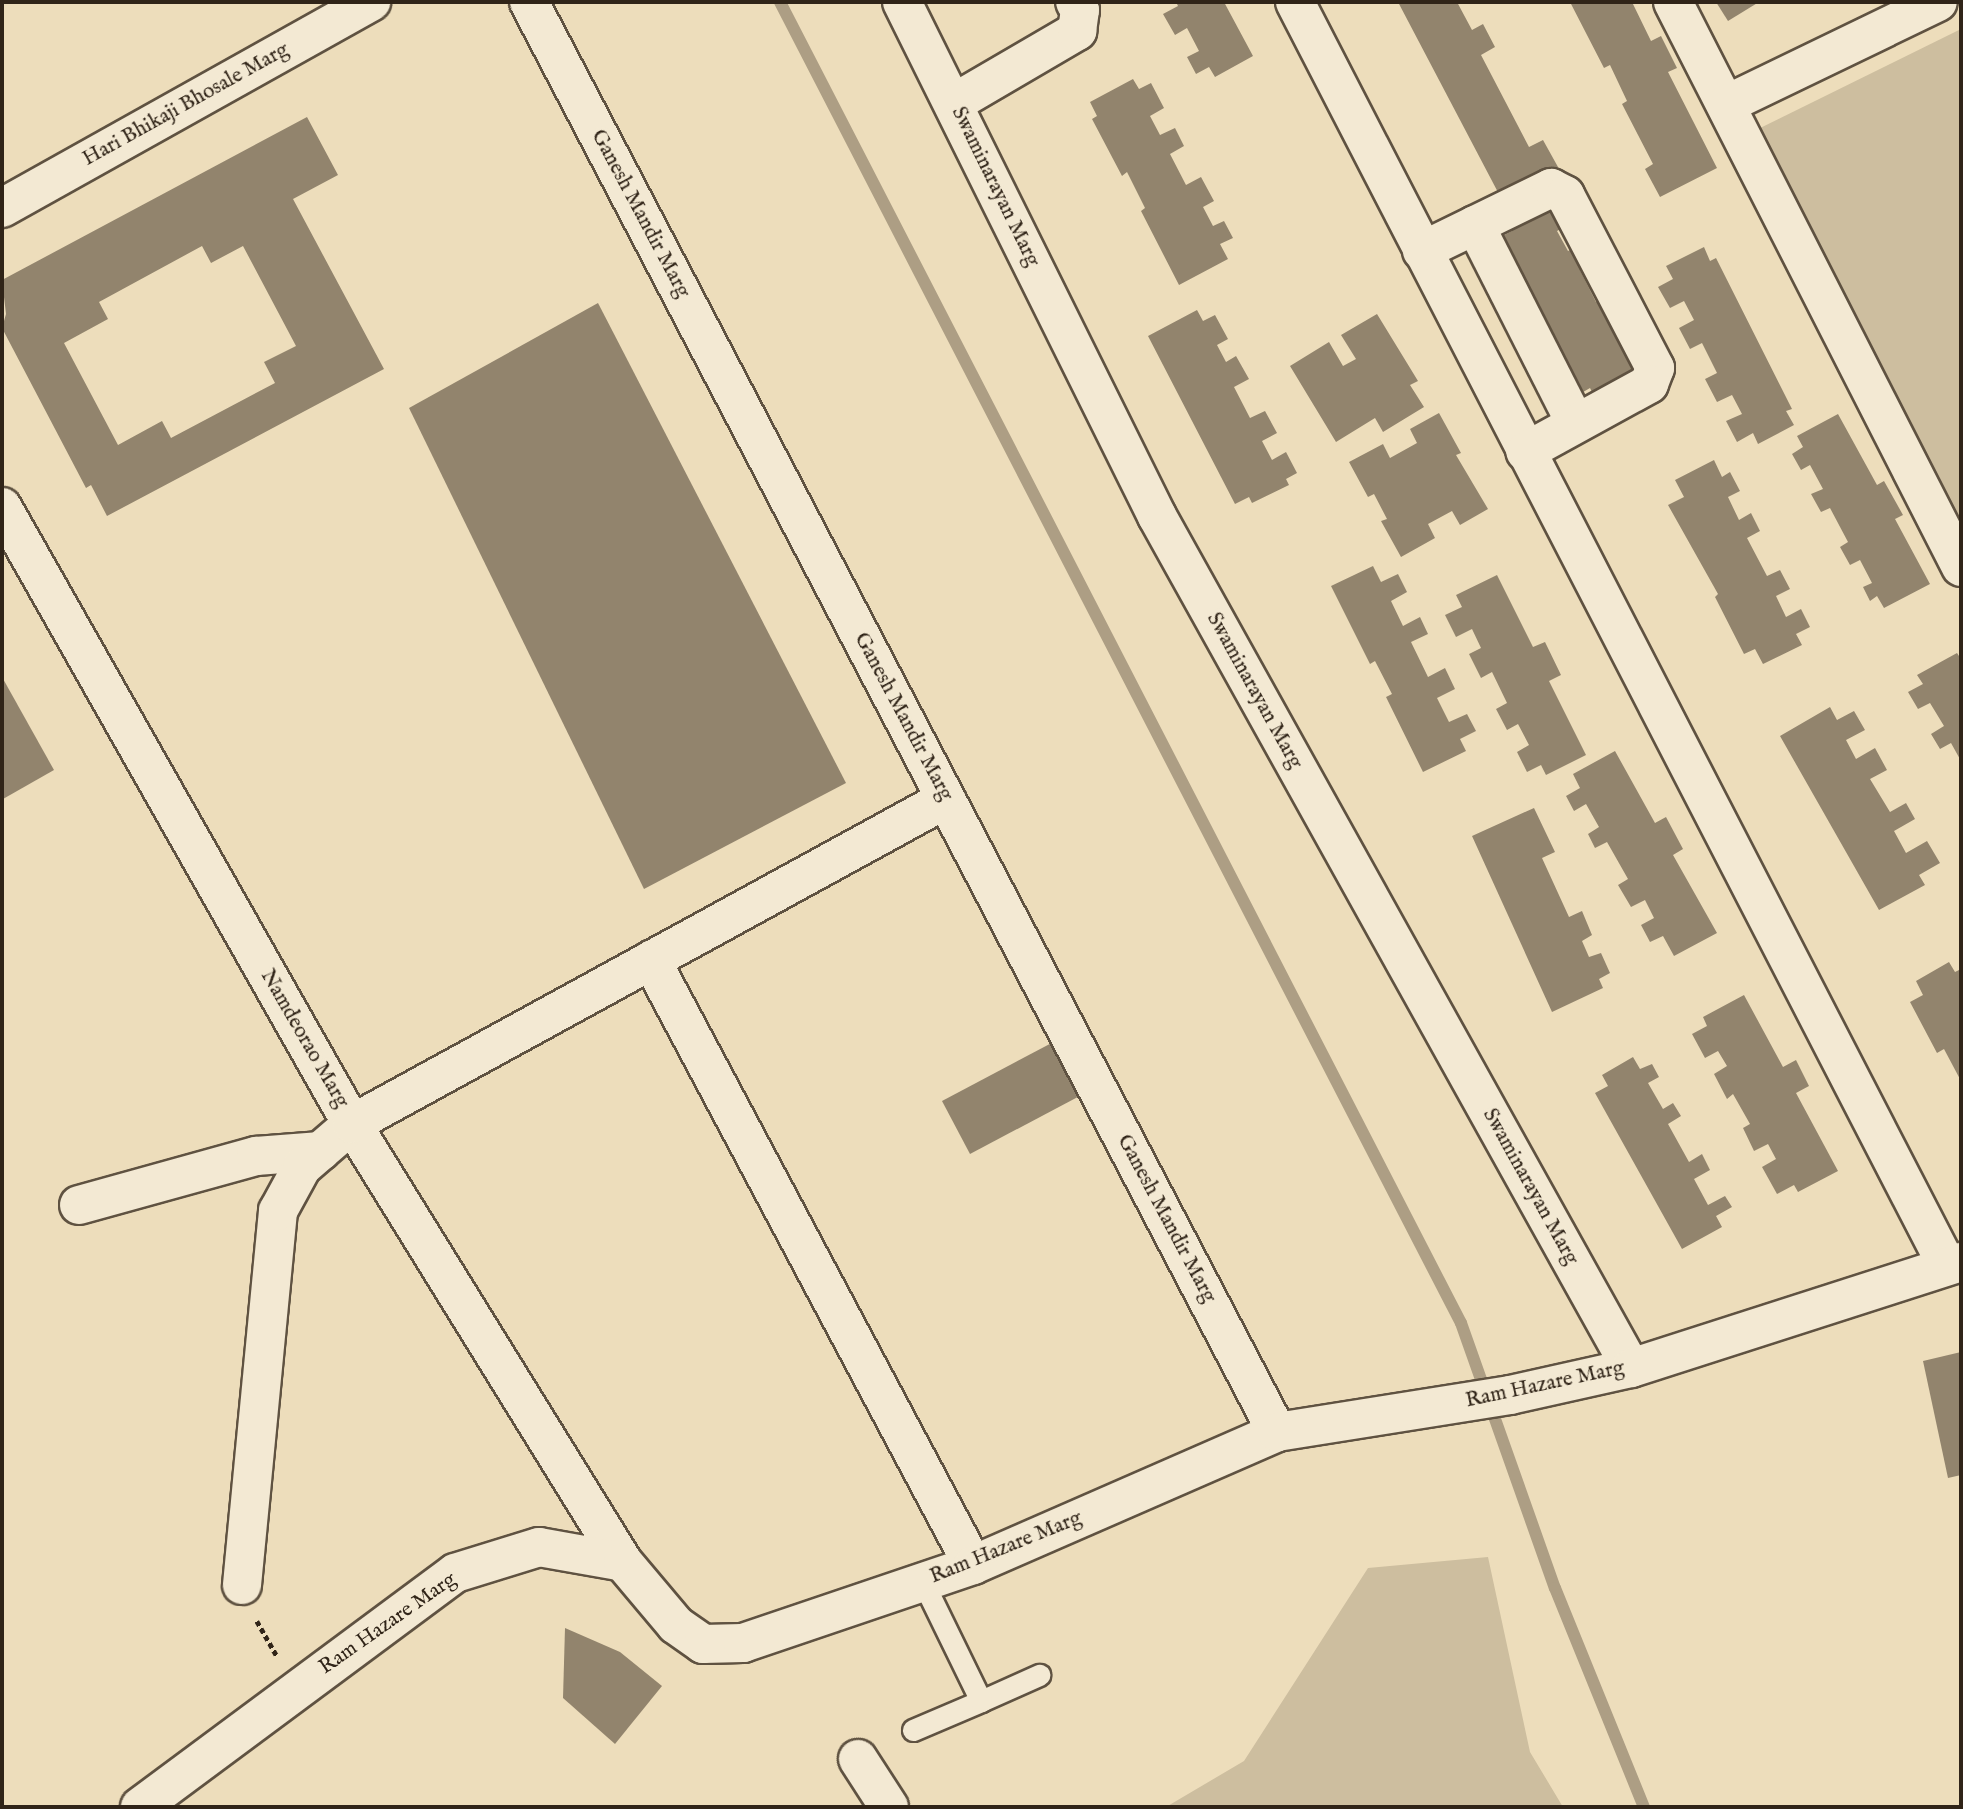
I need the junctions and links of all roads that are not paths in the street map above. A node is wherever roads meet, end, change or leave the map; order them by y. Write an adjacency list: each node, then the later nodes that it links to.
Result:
1 (371, 2): 10 (street, Hari Bhikaji Bhosale Marg)
2 (529, 2): 19 (street, Ganesh Mandir Marg)
3 (902, 2): 8 (street, Swaminarayan Marg)
4 (1075, 2): 8 (street)
5 (1295, 2): 12 (street)
6 (1673, 2): 9 (street)
7 (1938, 2): 9 (street)
8 (954, 103): 25 (street, Swaminarayan Marg)
9 (1727, 104): 18 (street)
10 (2, 208)
11 (1475, 225): 12 (street); 13 (street); 15 (street)
12 (1422, 251): 14 (street)
13 (1492, 258): 14 (street); 15 (street)
14 (1440, 286): 16 (street)
15 (1569, 410): 16 (street)
16 (1519, 439): 24 (street)
17 (2, 507): 21 (street, Namdeorao Marg)
18 (1961, 566)
19 (946, 799): 20 (street); 26 (street, Ganesh Mandir Marg)
20 (651, 960): 21 (street); 28 (street)
21 (352, 1124): 22 (street); 27 (street, Namdeorao Marg)
22 (321, 1151): 23 (street); 30 (street)
23 (79, 1205)
24 (1954, 1264): 25 (street, Ram Hazare Marg)
25 (1631, 1368): 26 (street, Ram Hazare Marg)
26 (1277, 1432): 28 (street, Ram Hazare Marg)
27 (623, 1562): 29 (street, Ram Hazare Marg); 35 (street, Ram Hazare Marg)
28 (973, 1565): 29 (street, Ram Hazare Marg)
29 (923, 1582): 32 (lane)
30 (242, 1585)
31 (1039, 1675): 32 (lane)
32 (981, 1701): 33 (lane)
33 (913, 1730)
34 (858, 1759): 36 (street)
35 (140, 1807)
36 (889, 1807)

